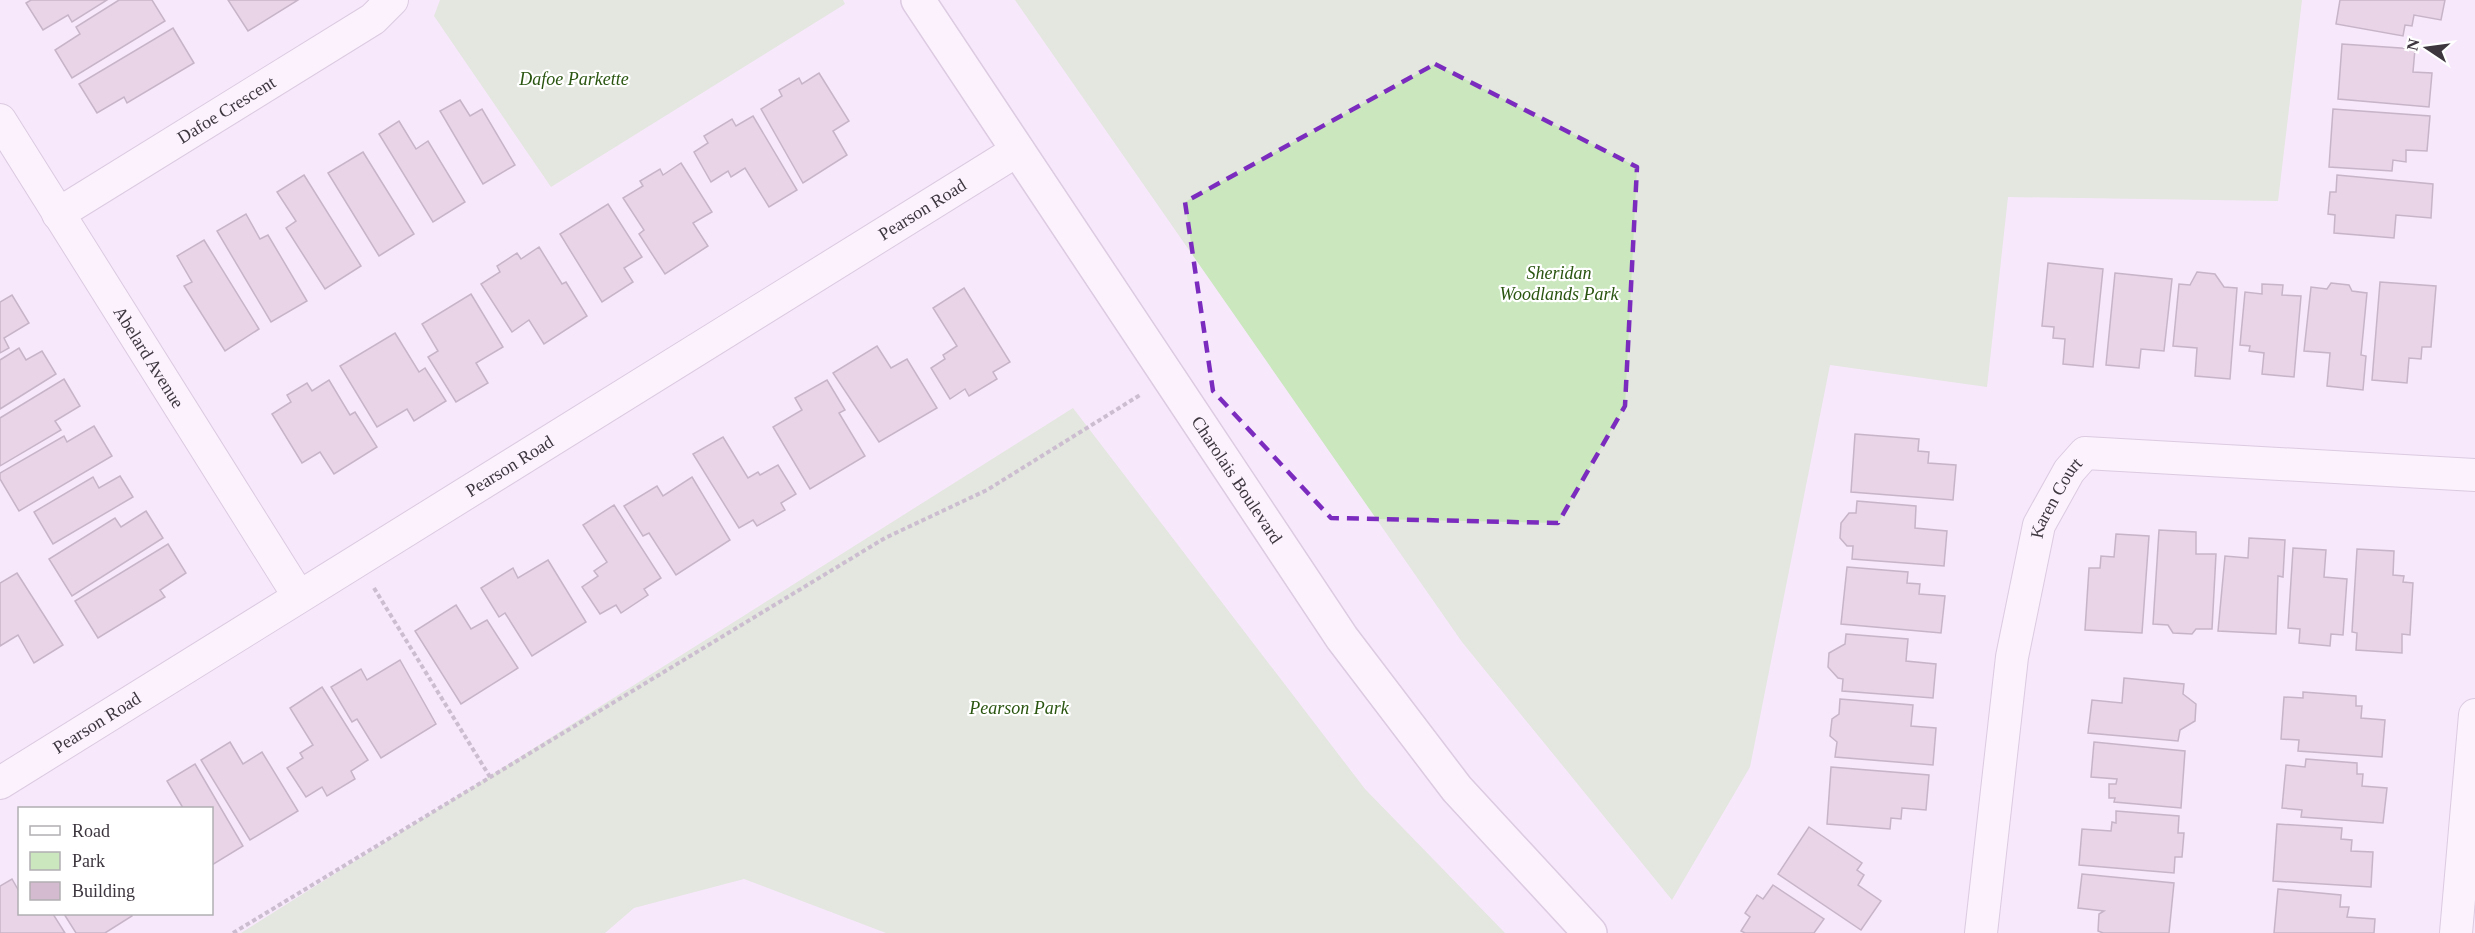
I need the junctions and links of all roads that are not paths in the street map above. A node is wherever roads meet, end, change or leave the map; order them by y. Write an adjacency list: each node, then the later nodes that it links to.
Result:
1 (392, 0): 5 (street, Dafoe Crescent)
2 (918, 0): 4 (street, Charolais Boulevard)
3 (0, 120): 5 (street, Abelard Avenue)
4 (1018, 150): 7 (street, Pearson Road); 10 (street, Charolais Boulevard)
5 (58, 214): 7 (street, Abelard Avenue)
6 (2475, 475): 11 (street, Karen Court)
7 (298, 596): 9 (street, Pearson Road)
8 (2475, 715): 12 (street)
9 (0, 783)
10 (1590, 933)
11 (1981, 933)
12 (2456, 933)

